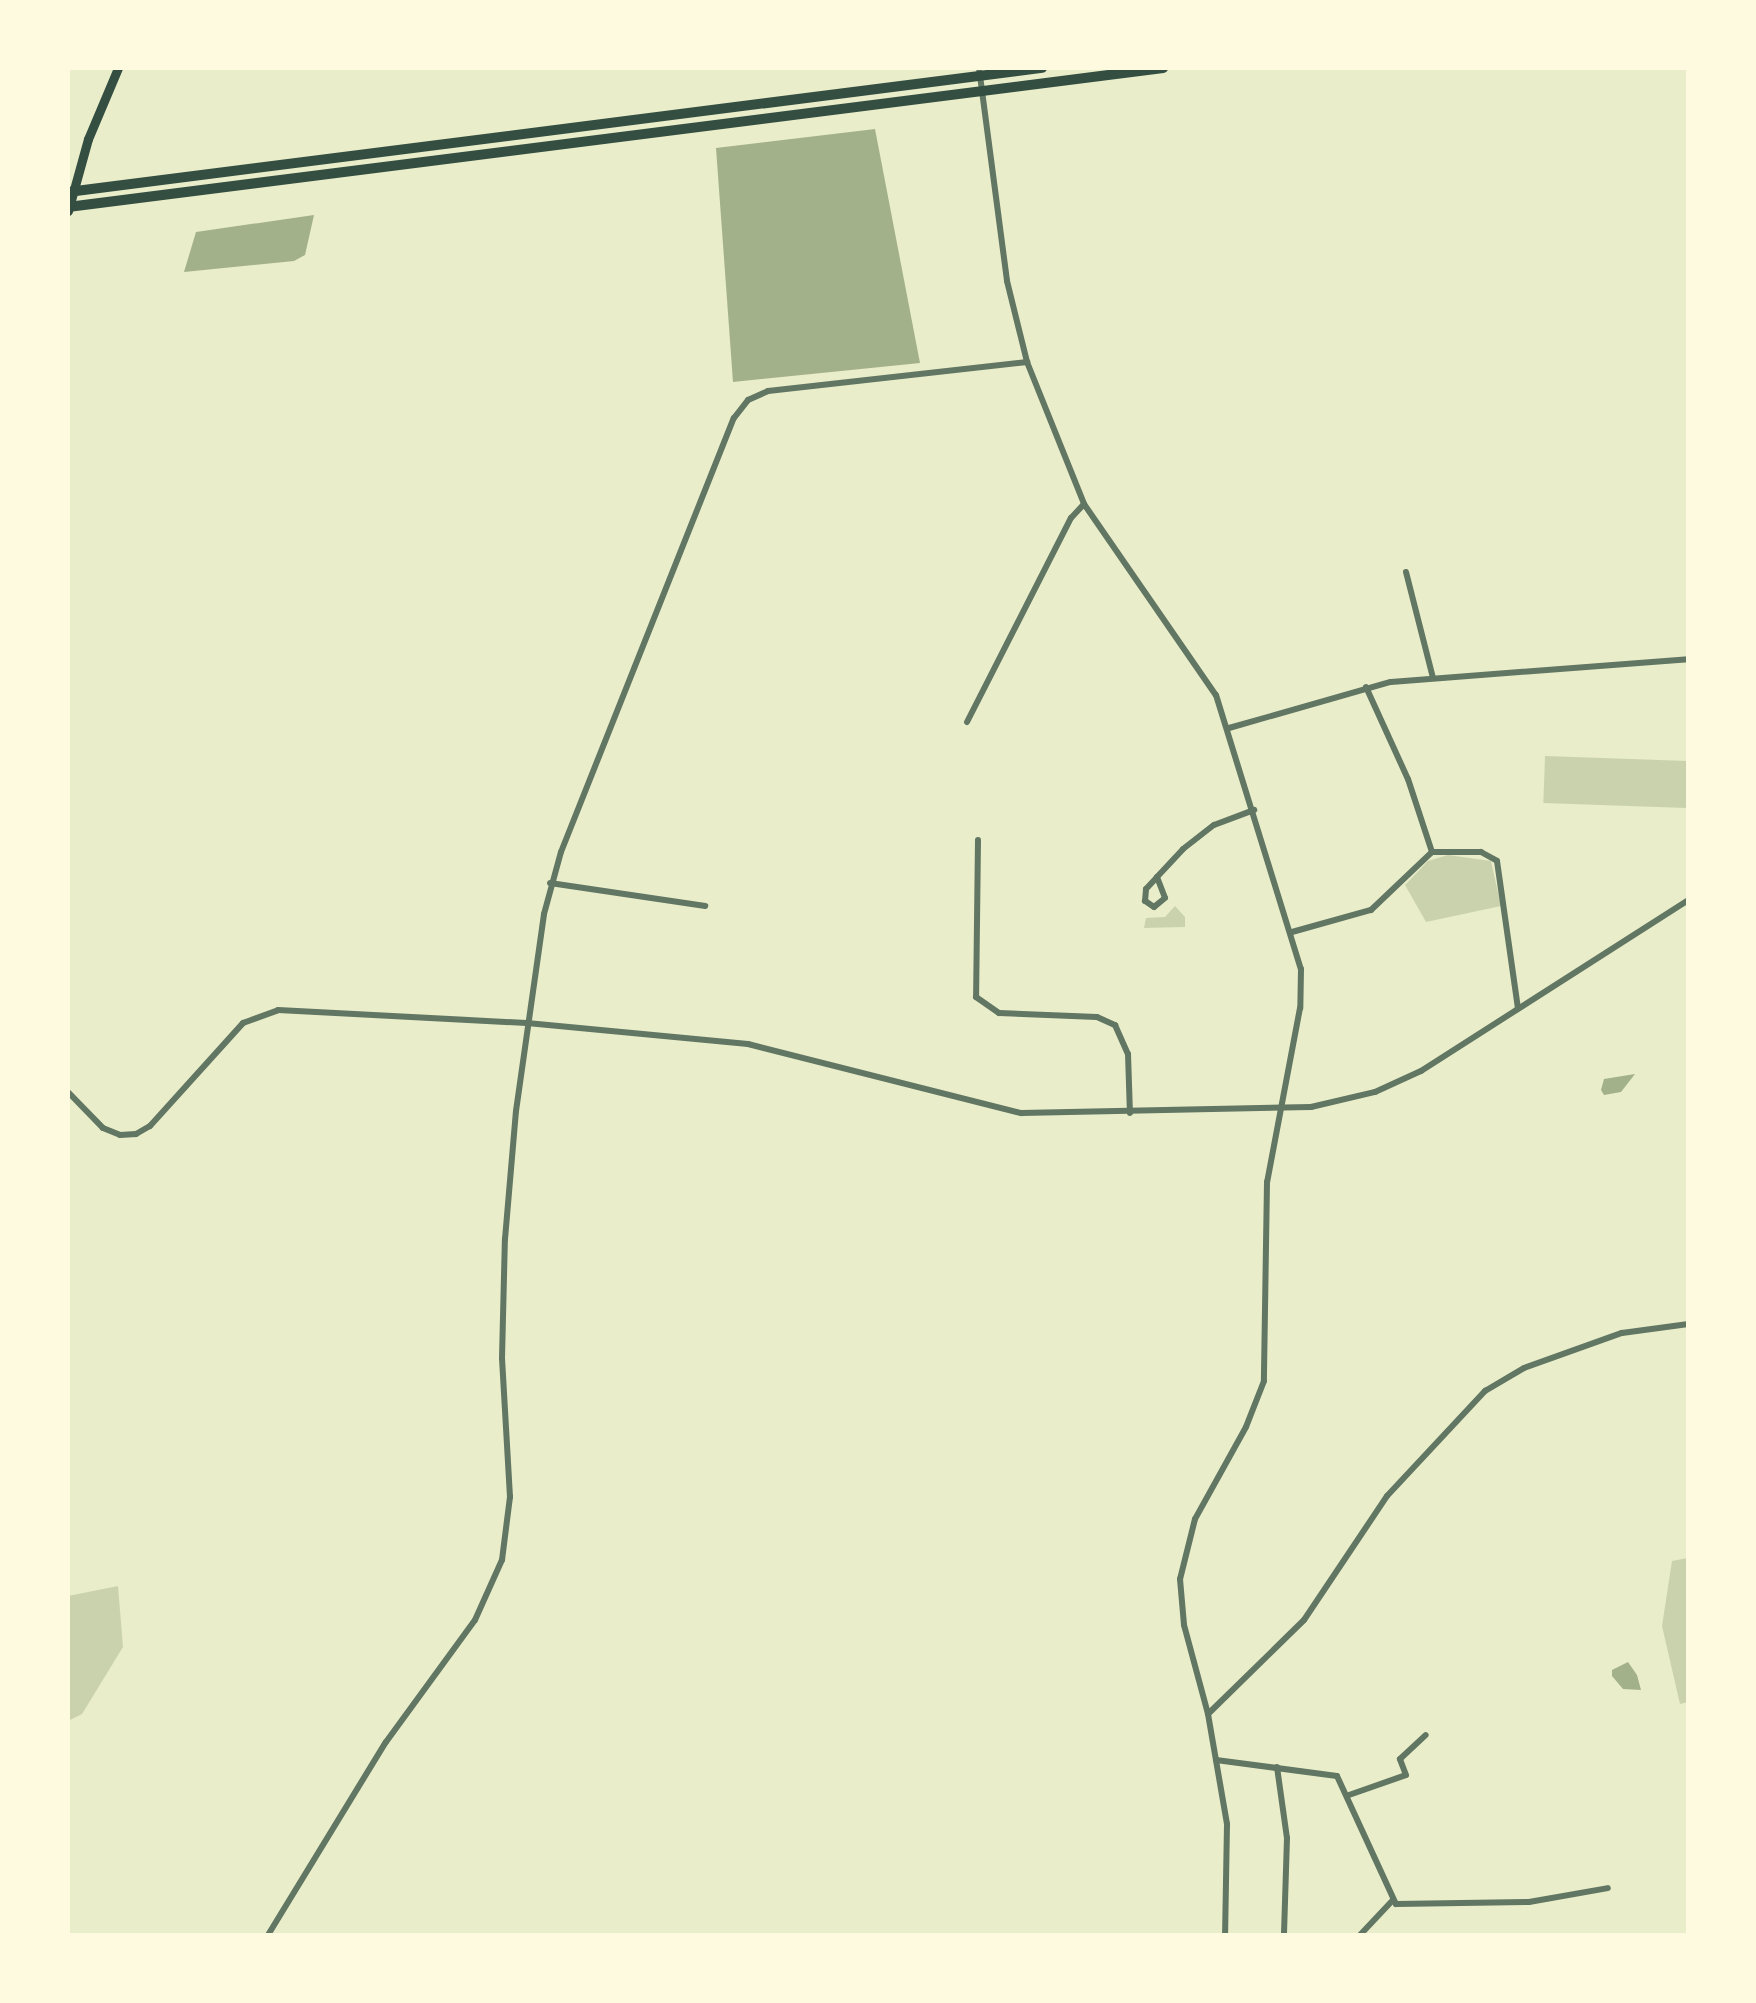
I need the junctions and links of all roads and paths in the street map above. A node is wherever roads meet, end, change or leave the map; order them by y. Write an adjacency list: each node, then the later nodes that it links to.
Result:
1 (118, 68): 6 (main road)
2 (979, 68): 7 (street)
3 (1042, 68): 5 (highway)
4 (1163, 68): 6 (highway)
5 (68, 192)
6 (68, 209)
7 (1027, 362): 8 (street); 19 (street)
8 (1084, 504): 13 (street); 14 (street)
9 (1406, 572): 11 (street)
10 (1688, 659): 11 (street)
11 (1433, 678): 12 (street)
12 (1366, 687): 14 (street); 17 (street)
13 (967, 722)
14 (1229, 728): 15 (street)
15 (1254, 810): 18 (street); 22 (street)
16 (978, 840): 27 (street)
17 (1432, 852): 22 (street); 23 (street)
18 (1157, 877): 18 (street)
19 (550, 883): 21 (street); 24 (street)
20 (1688, 900): 23 (street)
21 (705, 906)
22 (1292, 932): 26 (street)
23 (1518, 1009): 26 (street)
24 (527, 1023): 25 (street); 27 (street); 36 (street)
25 (68, 1092)
26 (1279, 1109): 27 (street); 29 (street)
27 (1130, 1113)
28 (1688, 1324): 29 (street)
29 (1208, 1714): 31 (street)
30 (1426, 1735): 33 (street)
31 (1216, 1760): 32 (street); 37 (street)
32 (1277, 1767): 33 (street); 38 (street)
33 (1349, 1795): 35 (street)
34 (1608, 1888): 35 (street)
35 (1392, 1901): 39 (street)
36 (268, 1935)
37 (1225, 1935)
38 (1284, 1935)
39 (1360, 1935)

